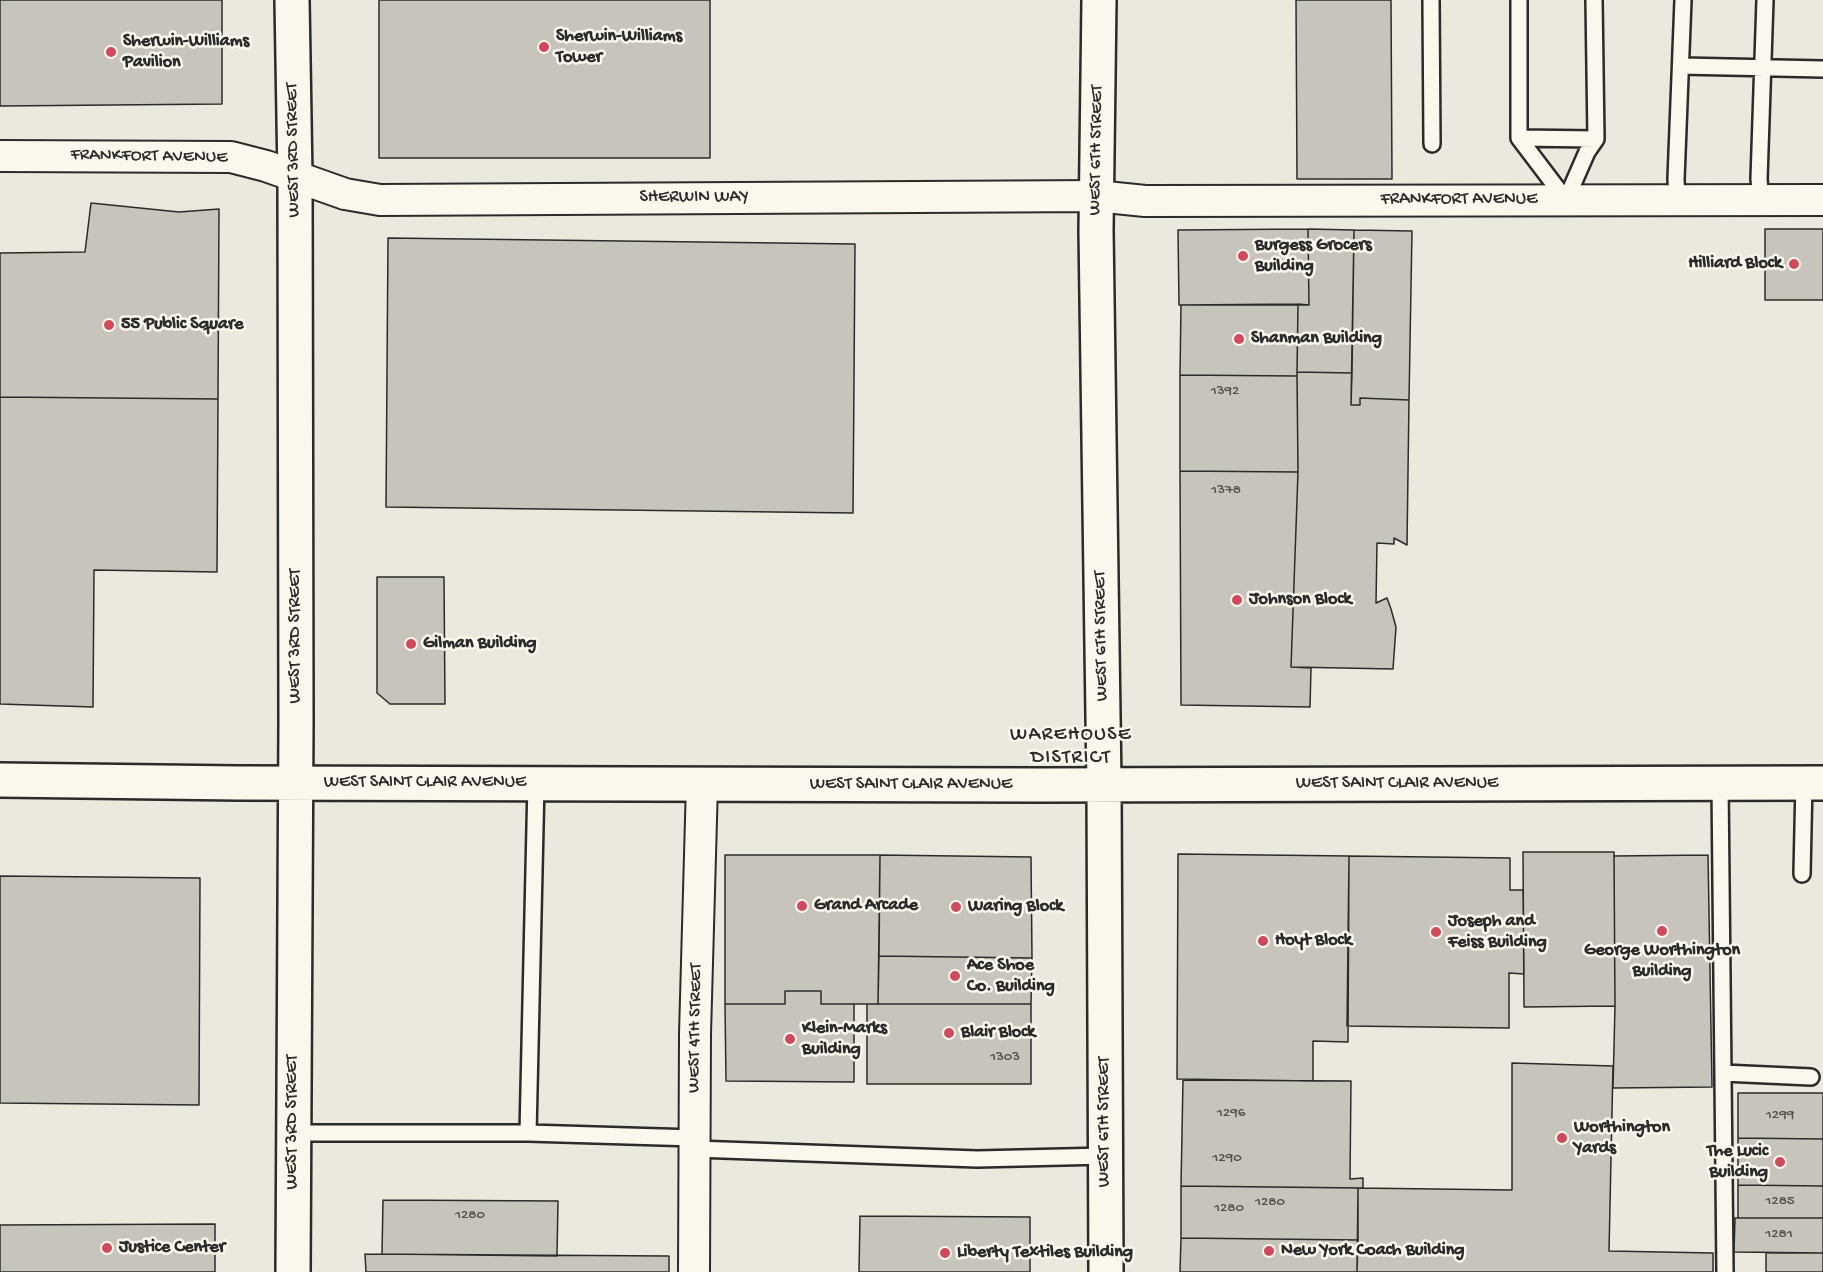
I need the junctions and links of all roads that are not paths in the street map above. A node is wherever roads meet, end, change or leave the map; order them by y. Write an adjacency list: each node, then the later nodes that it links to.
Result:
1 (292, 0): 15 (street, WEST 3RD STREET)
2 (1100, 0): 16 (street, WEST 6TH STREET)
3 (1431, 0): 13 (lane)
4 (1519, 0): 11 (lane)
5 (1594, 0): 12 (lane)
6 (1683, 0): 8 (lane)
7 (1765, 0): 9 (lane)
8 (1681, 66): 9 (lane); 18 (lane)
9 (1764, 68): 10 (lane); 19 (lane)
10 (1823, 69)
11 (1519, 138): 12 (lane); 17 (lane)
12 (1596, 139): 17 (lane)
13 (1432, 144)
14 (0, 156): 15 (street, FRANKFORT AVENUE)
15 (295, 177): 16 (street, SHERWIN WAY); 22 (street, WEST 3RD STREET)
16 (1096, 196): 17 (street, FRANKFORT AVENUE); 27 (street, WEST 6TH STREET)
17 (1566, 200): 18 (street, FRANKFORT AVENUE)
18 (1677, 200): 19 (street, FRANKFORT AVENUE)
19 (1761, 200): 20 (street, FRANKFORT AVENUE)
20 (1823, 200)
21 (0, 780): 22 (street, WEST SAINT CLAIR AVENUE)
22 (295, 782): 24 (street, WEST SAINT CLAIR AVENUE); 31 (street, WEST 3RD STREET)
23 (1814, 782): 26 (street, WEST SAINT CLAIR AVENUE); 28 (lane)
24 (536, 783): 25 (street, WEST SAINT CLAIR AVENUE); 32 (lane)
25 (702, 784): 27 (street, WEST SAINT CLAIR AVENUE); 33 (street, WEST 4TH STREET)
26 (1720, 784): 27 (street, WEST SAINT CLAIR AVENUE); 29 (lane)
27 (1104, 785): 34 (street, WEST 6TH STREET)
28 (1802, 874)
29 (1723, 1073): 30 (lane); 38 (lane)
30 (1811, 1077)
31 (294, 1133): 32 (lane); 35 (street, WEST 3RD STREET)
32 (528, 1133): 33 (lane)
33 (695, 1144): 34 (lane); 36 (street, WEST 4TH STREET)
34 (1106, 1156): 37 (street, WEST 6TH STREET)
35 (293, 1272)
36 (694, 1272)
37 (1106, 1272)
38 (1725, 1272)

